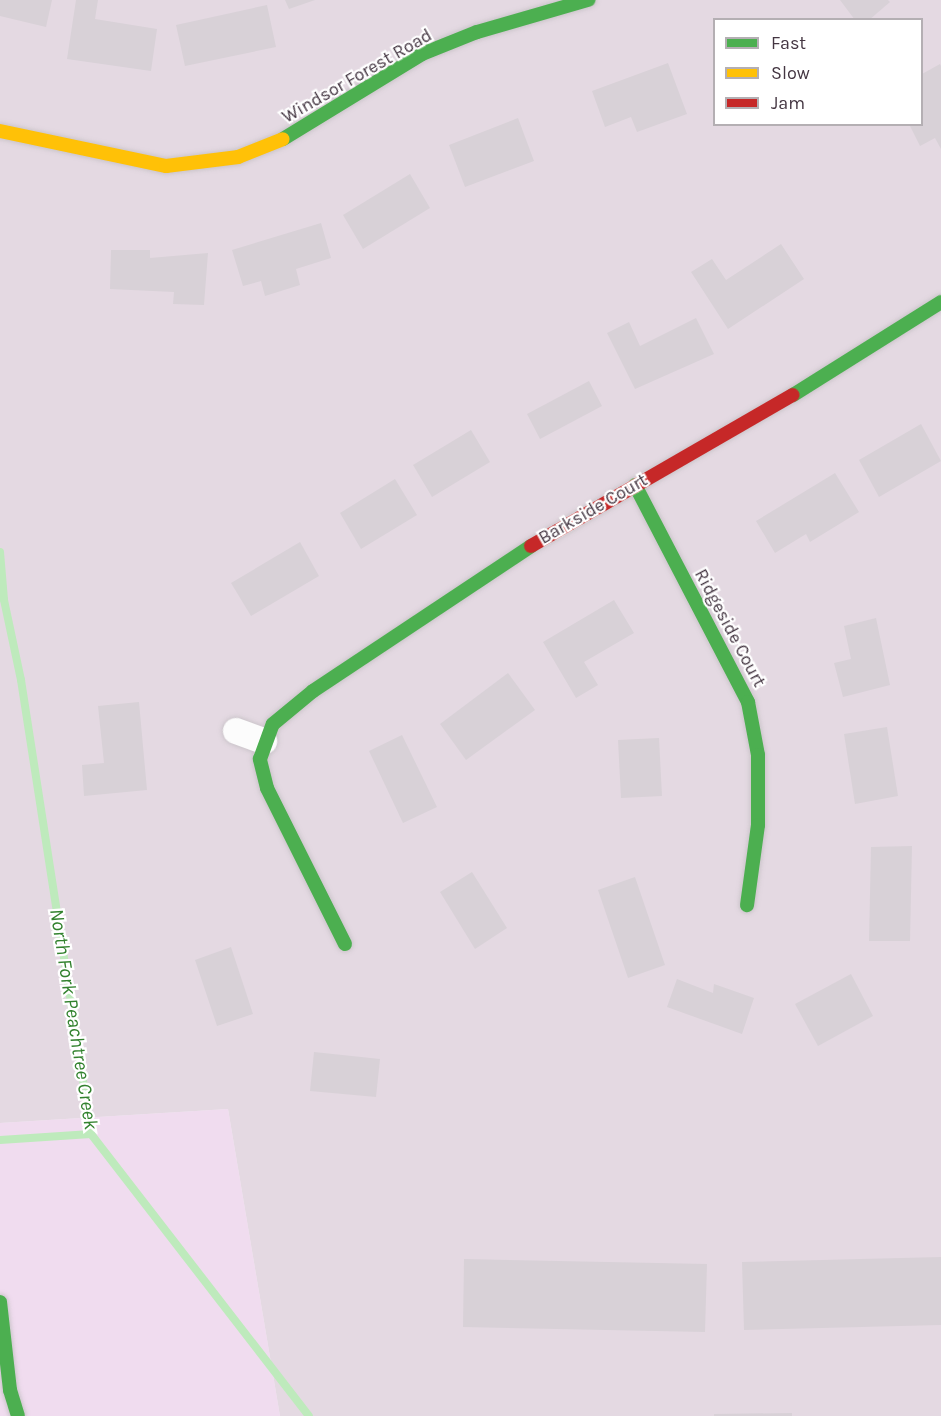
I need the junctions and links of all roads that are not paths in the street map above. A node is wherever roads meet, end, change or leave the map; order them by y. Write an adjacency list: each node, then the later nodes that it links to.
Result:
1 (588, 0): 2 (street, Windsor Forest Road)
2 (0, 131)
3 (941, 302): 4 (street, Barkside Court)
4 (635, 485): 6 (street, Barkside Court); 7 (street, Ridgeside Court)
5 (236, 731): 6 (street)
6 (264, 741): 8 (street)
7 (747, 905)
8 (345, 944)
9 (0, 1302): 10 (street)
10 (18, 1416)

